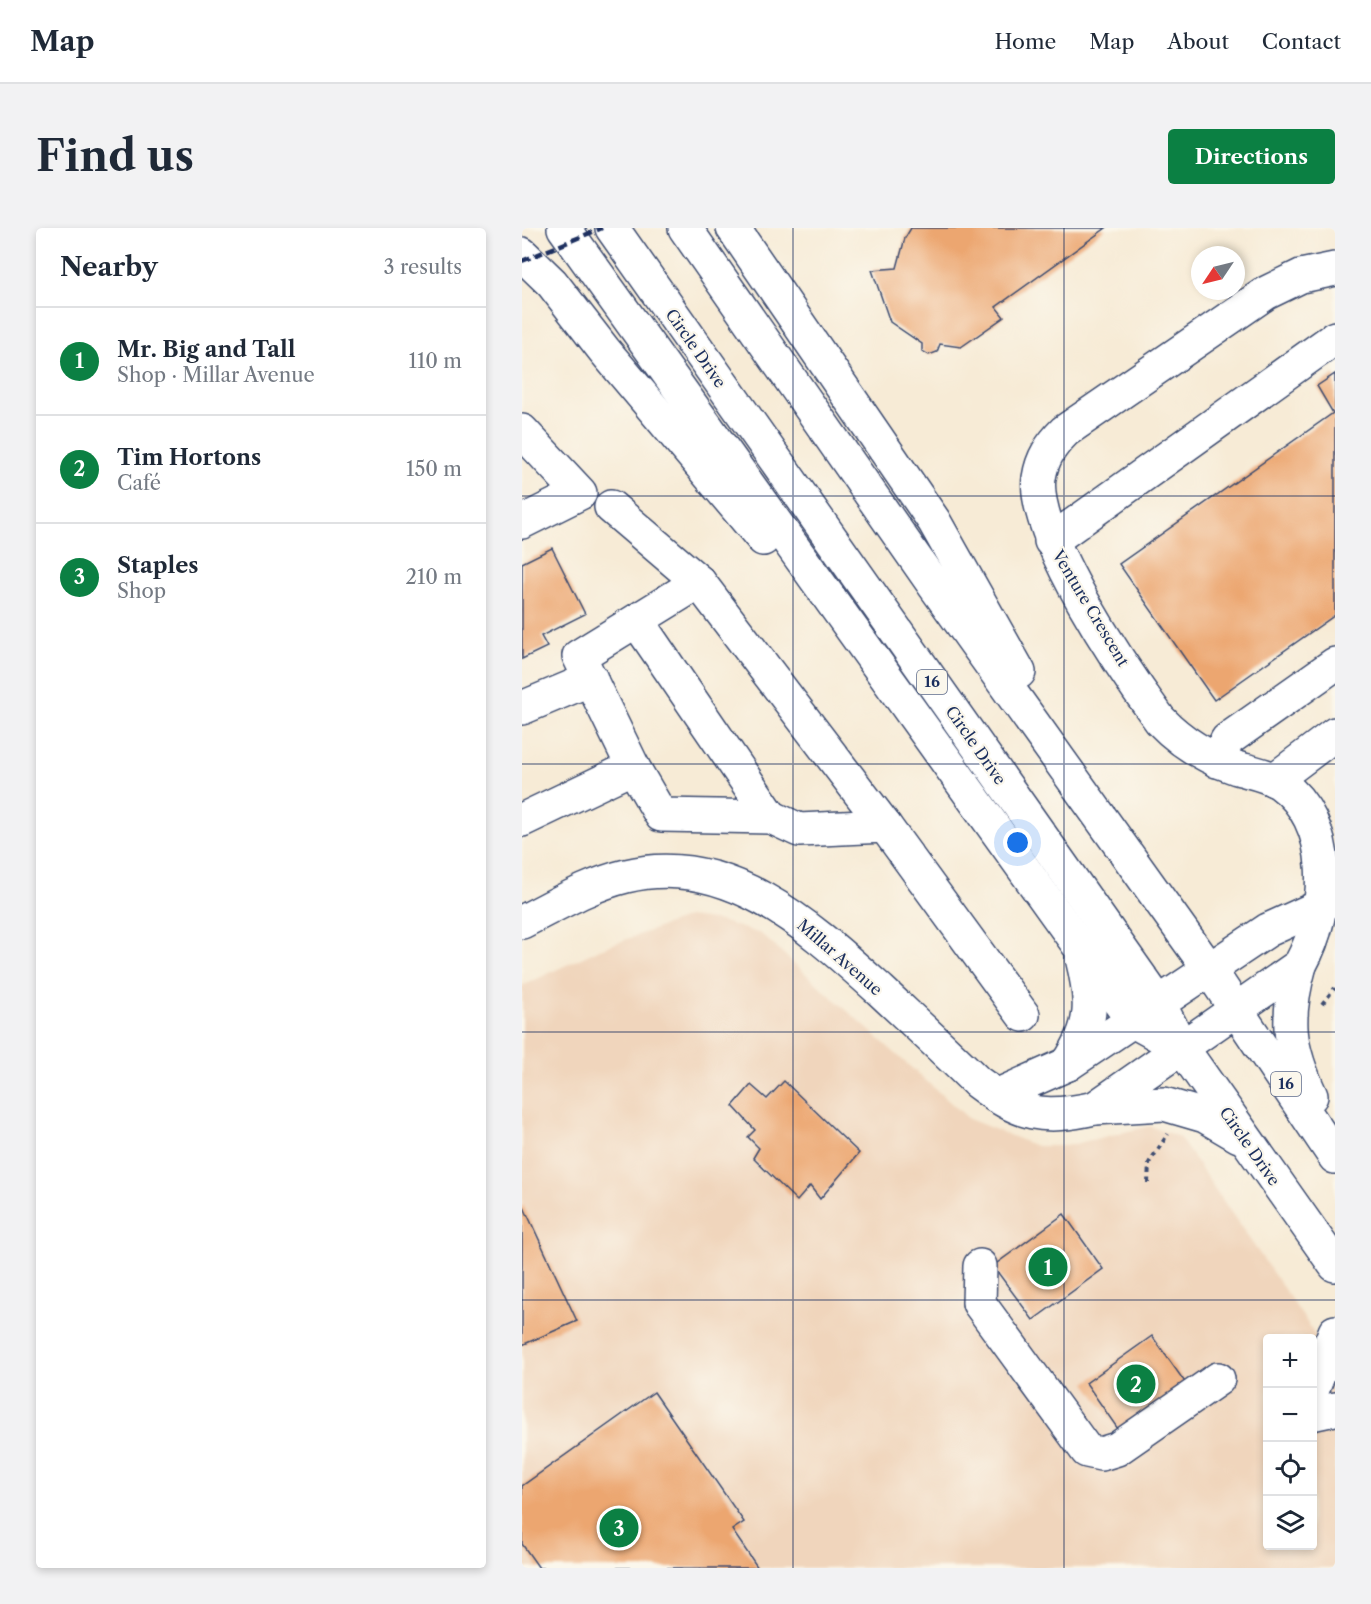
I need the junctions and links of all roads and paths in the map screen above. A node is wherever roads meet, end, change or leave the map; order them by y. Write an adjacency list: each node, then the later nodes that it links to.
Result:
1 (558, 228): 9 (main road)
2 (564, 228): 9 (main road)
3 (612, 228): 36 (main road, Circle Drive / 16)
4 (685, 228): 26 (main road, 16)
5 (733, 228): 10 (main road)
6 (745, 228): 10 (main road)
7 (522, 254): 21 (main road)
8 (1335, 269): 15 (main road, Venture Crescent)
9 (609, 291): 21 (main road)
10 (780, 297): 26 (main road)
11 (1335, 338): 15 (main road)
12 (522, 431): 14 (main road)
13 (611, 507): 16 (main road)
14 (522, 522)
15 (1051, 541): 23 (main road, Venture Crescent)
16 (699, 582): 17 (main road); 29 (main road)
17 (637, 621): 19 (main road); 27 (main road)
18 (1335, 664): 23 (main road)
19 (591, 679): 20 (main road); 24 (main road)
20 (522, 708)
21 (926, 733): 32 (main road)
22 (1335, 734): 25 (main road)
23 (1217, 761): 25 (main road, Venture Crescent)
24 (633, 767): 27 (main road); 28 (main road)
25 (1274, 780): 30 (main road, Venture Crescent)
26 (1096, 809): 34 (main road, 16)
27 (771, 817): 29 (main road)
28 (522, 820)
29 (885, 826): 37 (main road)
30 (1323, 905): 33 (main road, Venture Crescent); 34 (main road)
31 (522, 922): 40 (main road, Millar Avenue)
32 (1080, 950): 36 (main road); 39 (main road)
33 (1316, 953): 35 (main road); 44 (main road, Venture Crescent)
34 (1209, 969): 35 (main road, 16); 36 (main road)
35 (1236, 1011): 38 (main road, Millar Avenue); 45 (main road, 16)
36 (1145, 1012): 38 (main road); 39 (main road)
37 (1023, 1015)
38 (1182, 1048): 41 (main road, Millar Avenue); 43 (main road, Circle Drive)
39 (1068, 1064): 40 (main road)
40 (996, 1096): 41 (main road, Millar Avenue)
41 (1095, 1108): 43 (main road)
42 (1171, 1129): 46 (path)
43 (1246, 1140): 47 (main road, Circle Drive)
44 (1335, 1149)
45 (1335, 1157)
46 (1148, 1182)
47 (1335, 1265)
48 (980, 1266): 50 (main road)
49 (1335, 1332): 51 (main road)
50 (1218, 1379)
51 (1313, 1388)
52 (1335, 1409): 53 (main road)
53 (1317, 1413)

